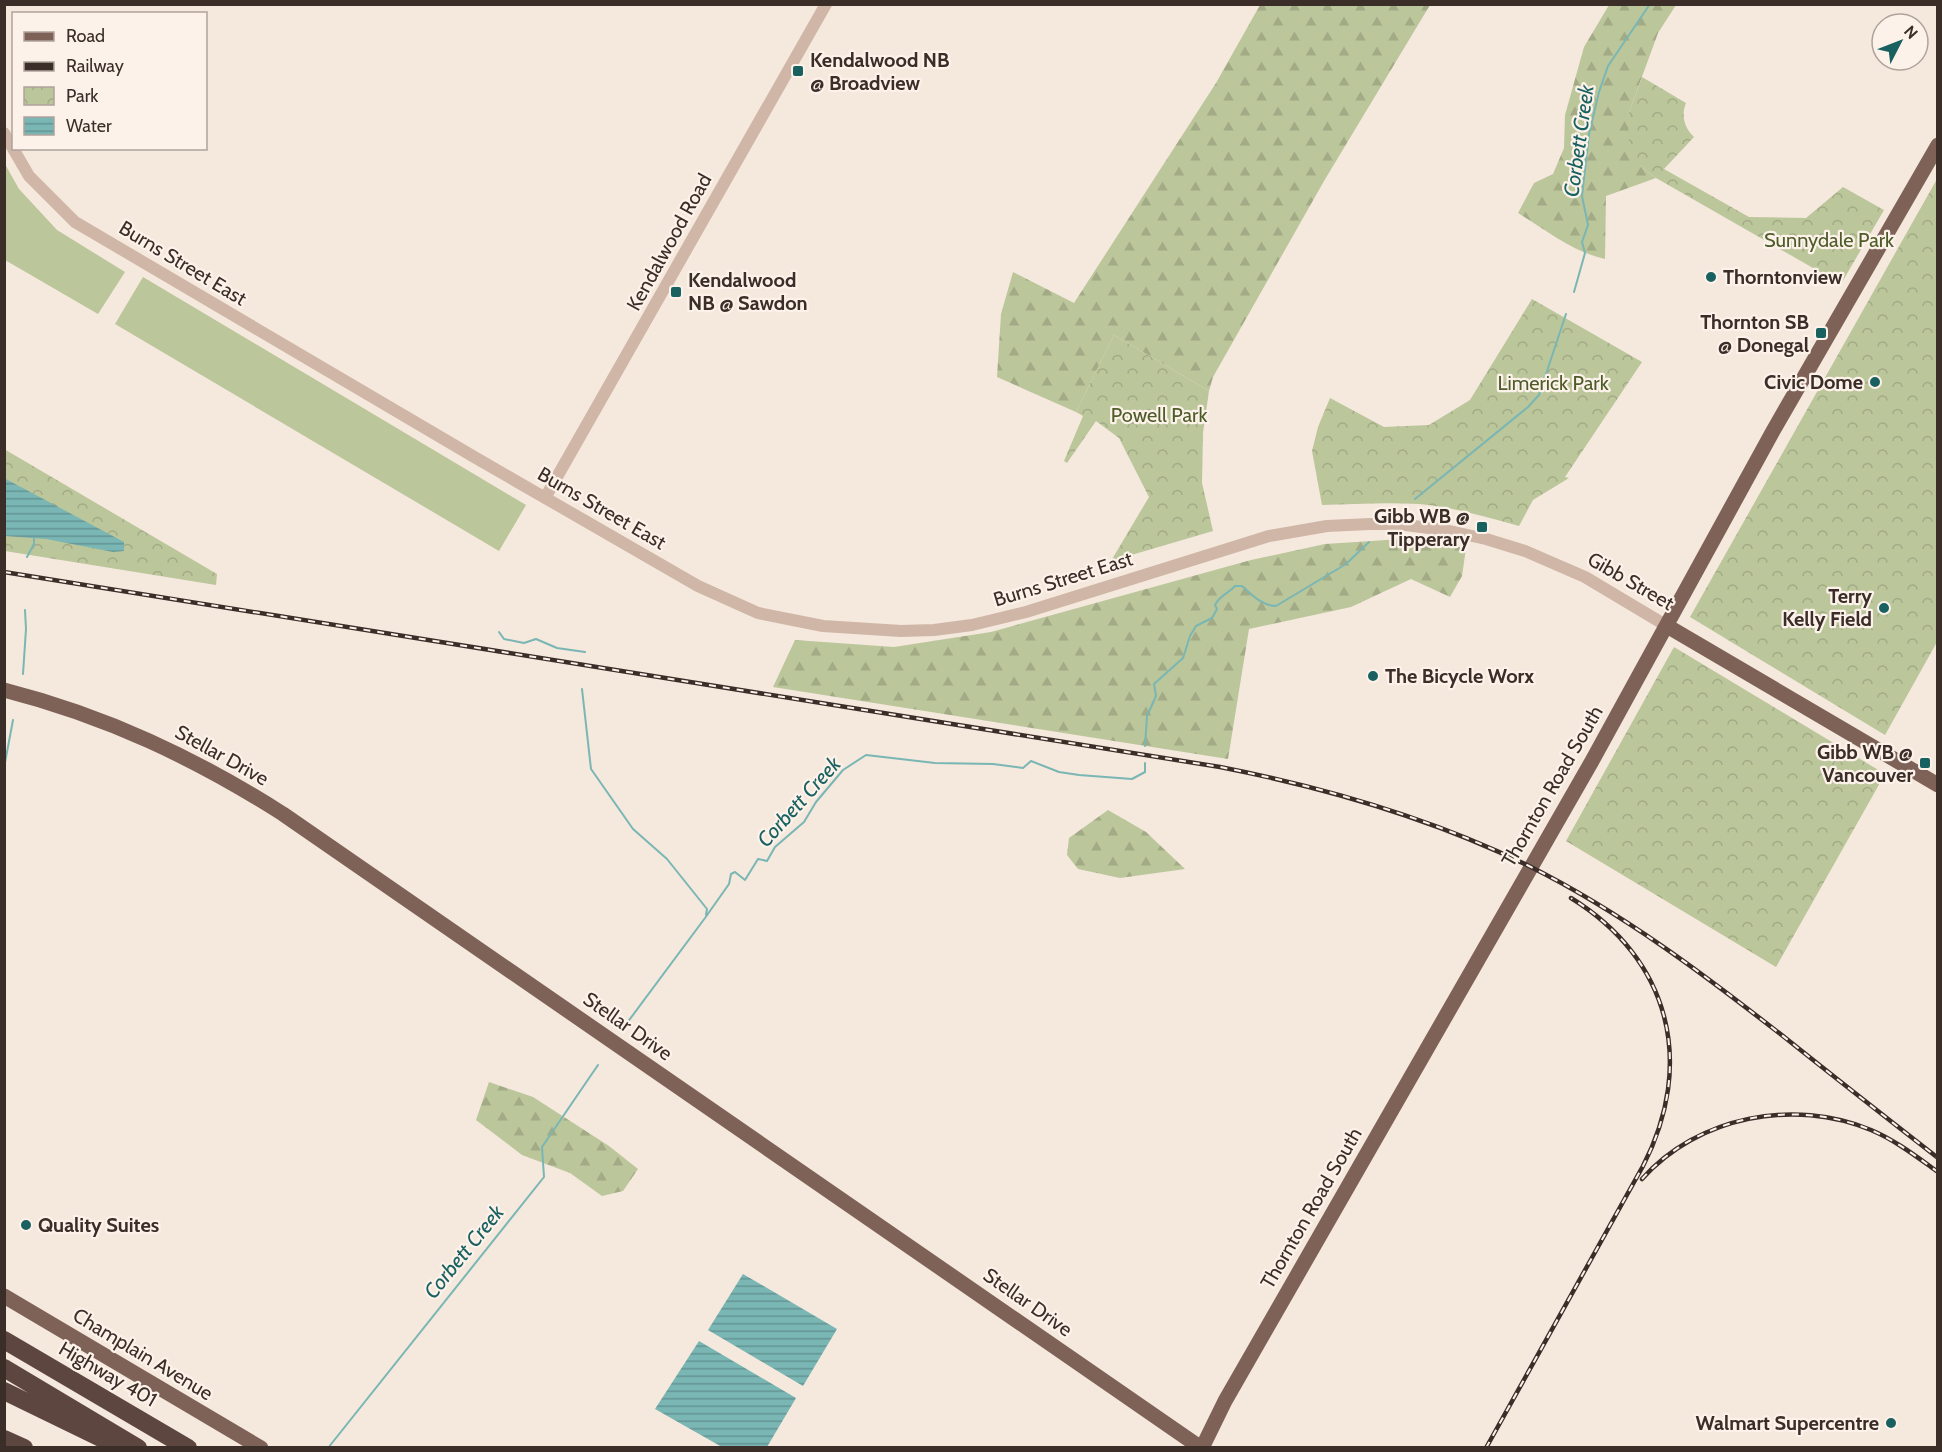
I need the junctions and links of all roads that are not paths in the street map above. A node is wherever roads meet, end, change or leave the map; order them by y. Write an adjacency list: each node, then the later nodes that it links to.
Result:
1 (826, 4): 6 (street, Kendalwood Road)
2 (4, 133): 4 (street, Burns Street East)
3 (1938, 145): 8 (main road, Thornton Road South)
4 (12, 147)
5 (14, 150): 6 (street, Burns Street East)
6 (545, 498): 7 (street, Burns Street East)
7 (1269, 536): 8 (street, Gibb Street)
8 (1667, 626): 10 (main road, Gibb Street); 21 (main road, Thornton Road South)
9 (4, 690): 21 (main road, Stellar Drive)
10 (1938, 785)
11 (4, 1296): 20 (main road, Champlain Avenue)
12 (4, 1340): 19 (highway, Highway 401)
13 (4, 1368): 18 (highway)
14 (4, 1391): 17 (highway)
15 (4, 1439): 16 (highway)
16 (24, 1448)
17 (119, 1448)
18 (138, 1448)
19 (188, 1448)
20 (261, 1448)
21 (1201, 1448)

